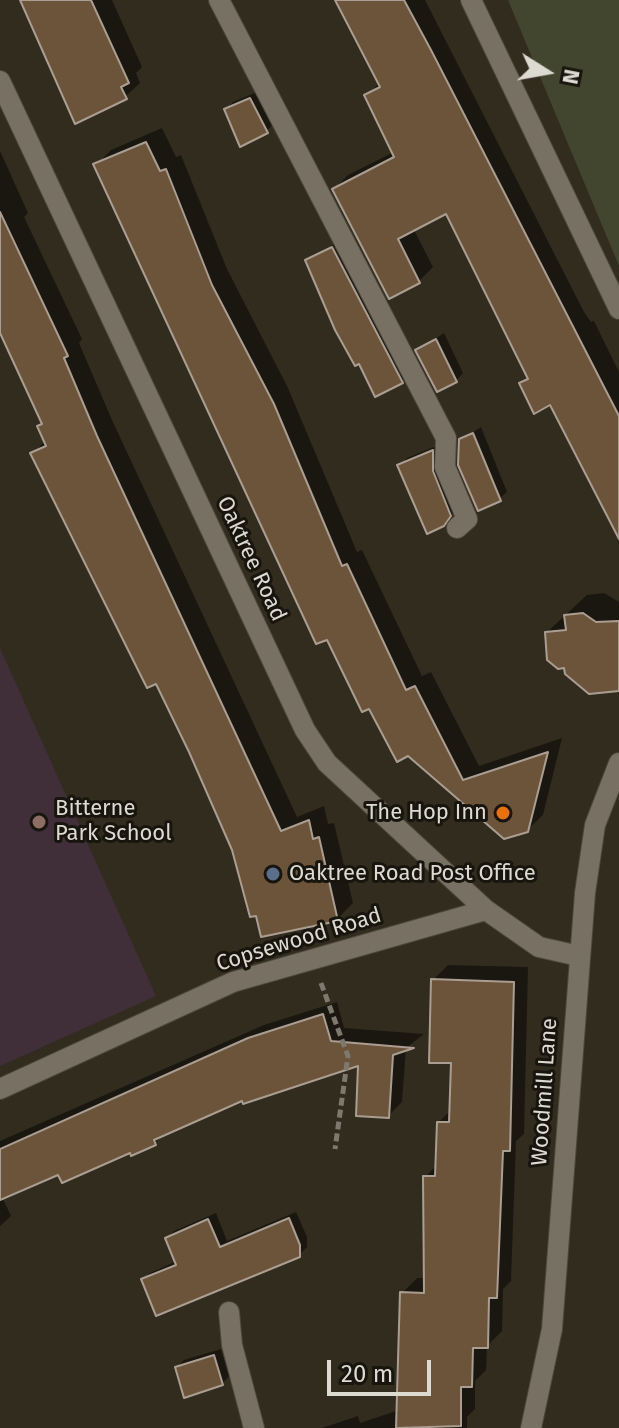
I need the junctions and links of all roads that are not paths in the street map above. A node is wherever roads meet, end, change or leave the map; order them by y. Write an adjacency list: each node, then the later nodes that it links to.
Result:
1 (219, 0): 5 (street)
2 (471, 0): 4 (street)
3 (0, 81): 7 (street, Oaktree Road)
4 (619, 309)
5 (457, 528)
6 (619, 763): 8 (street, Woodmill Lane)
7 (486, 910): 8 (street, Oaktree Road); 9 (street, Copsewood Road)
8 (579, 956): 12 (street, Woodmill Lane)
9 (0, 1089)
10 (229, 1312): 11 (street)
11 (254, 1428)
12 (531, 1428)

